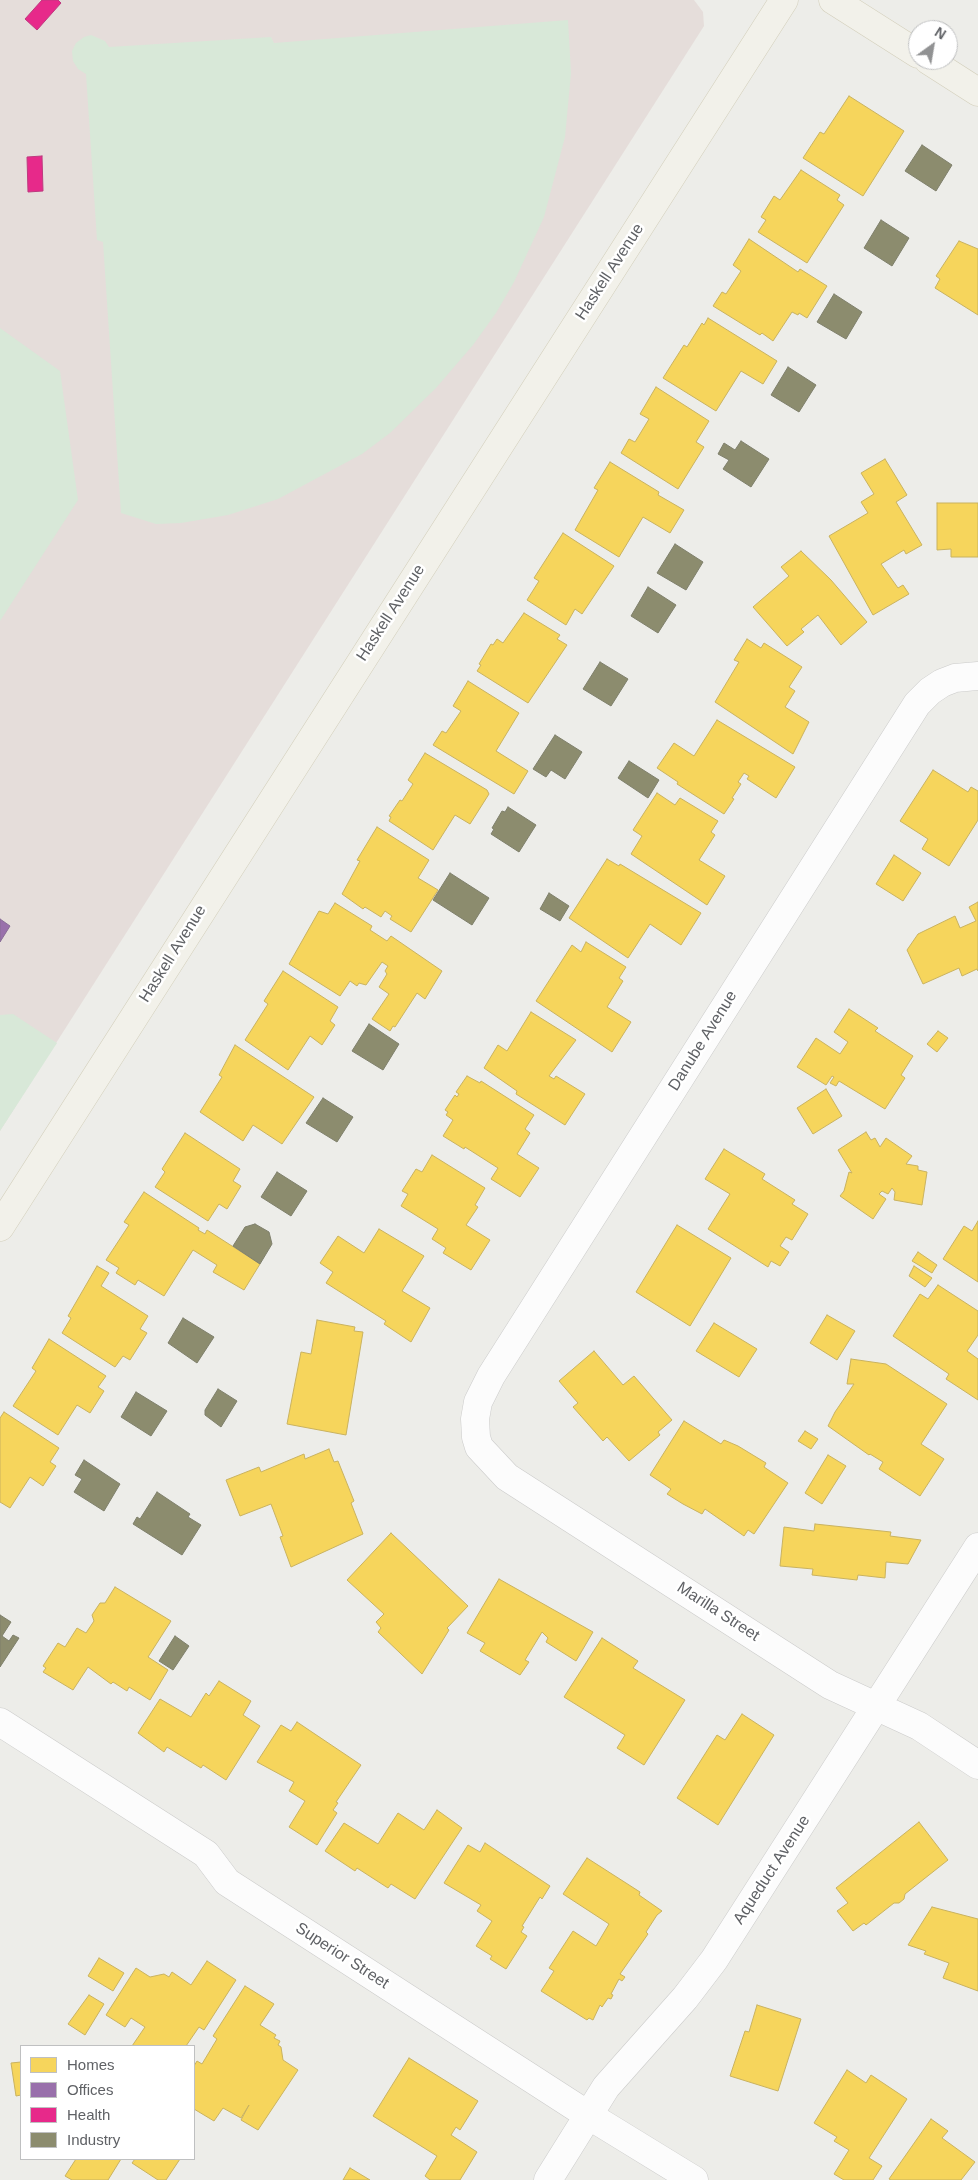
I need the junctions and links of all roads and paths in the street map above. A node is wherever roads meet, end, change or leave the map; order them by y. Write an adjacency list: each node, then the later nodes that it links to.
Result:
1 (784, 0): 7 (main road, Haskell Avenue)
2 (833, 0): 3 (main road)
3 (908, 48)
4 (944, 70): 5 (main road)
5 (978, 92)
6 (974, 676): 8 (street, Danube Avenue)
7 (0, 1227)
8 (476, 1436): 10 (street, Marilla Street)
9 (978, 1547): 10 (street, Aqueduct Avenue)
10 (878, 1707): 12 (street, Marilla Street); 13 (street, Aqueduct Avenue)
11 (0, 1722): 13 (street, Superior Street)
12 (978, 1765)
13 (588, 2115): 14 (street, Aqueduct Avenue); 15 (street, Superior Street)
14 (548, 2180)
15 (694, 2180)

